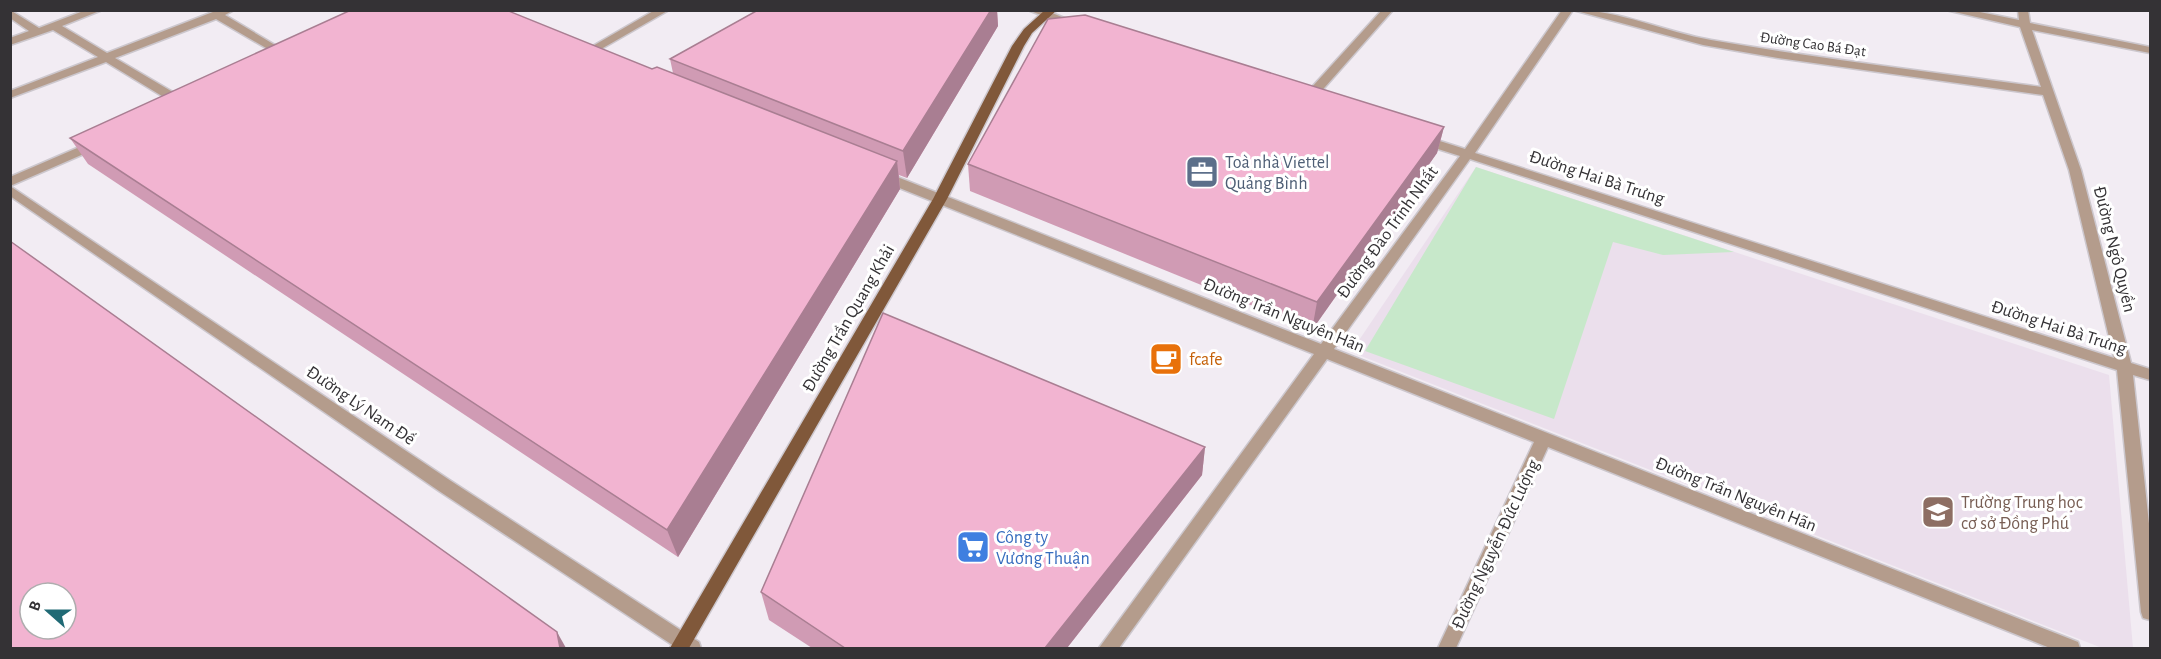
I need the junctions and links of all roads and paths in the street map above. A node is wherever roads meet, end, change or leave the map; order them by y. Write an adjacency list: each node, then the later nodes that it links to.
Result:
1 (97, 10): 12 (street)
2 (229, 10): 10 (street)
3 (664, 10): 16 (street)
4 (1388, 10): 22 (street)
5 (1568, 10): 26 (street, Đường Đào Trinh Nhất)
6 (1578, 10): 20 (street, Đường Cao Bá Đạt)
7 (1951, 10): 11 (street)
8 (1043, 12): 13 (street); 30 (main road, Đường Trần Quang Khải)
9 (10, 14): 14 (street)
10 (217, 15): 18 (street); 19 (street)
11 (2024, 18): 17 (street); 20 (street, Đường Ngô Quyền)
12 (54, 26): 14 (street); 18 (street)
13 (1093, 30)
14 (38, 32): 15 (street)
15 (10, 42)
16 (569, 48)
17 (2151, 50)
18 (105, 57): 21 (street); 23 (street)
19 (289, 57)
20 (2048, 92): 32 (street, Đường Ngô Quyền)
21 (10, 95)
22 (1306, 101)
23 (184, 104)
24 (1403, 133): 26 (street, Đường Hai Bà Trưng)
25 (108, 138): 28 (street)
26 (1468, 154): 31 (street, Đường Đào Trinh Nhất); 32 (street, Đường Hai Bà Trưng)
27 (863, 168): 30 (street, Đường Trần Nguyên Hãn)
28 (10, 182)
29 (10, 190): 36 (street, Đường Lý Nam Đế)
30 (940, 199): 31 (street, Đường Trần Nguyên Hãn); 36 (main road, Đường Trần Quang Khải)
31 (1324, 352): 34 (street, Đường Trần Nguyên Hãn); 37 (street, Đường Đào Trinh Nhất)
32 (2124, 367): 33 (street, Đường Hai Bà Trưng); 35 (street, Đường Ngô Quyền)
33 (2151, 375)
34 (1544, 439): 38 (street, Đường Nguyễn Đức Lượng); 39 (street, Đường Trần Nguyên Hãn)
35 (2151, 612)
36 (685, 647)
37 (1108, 648)
38 (1447, 648)
39 (2071, 648)

